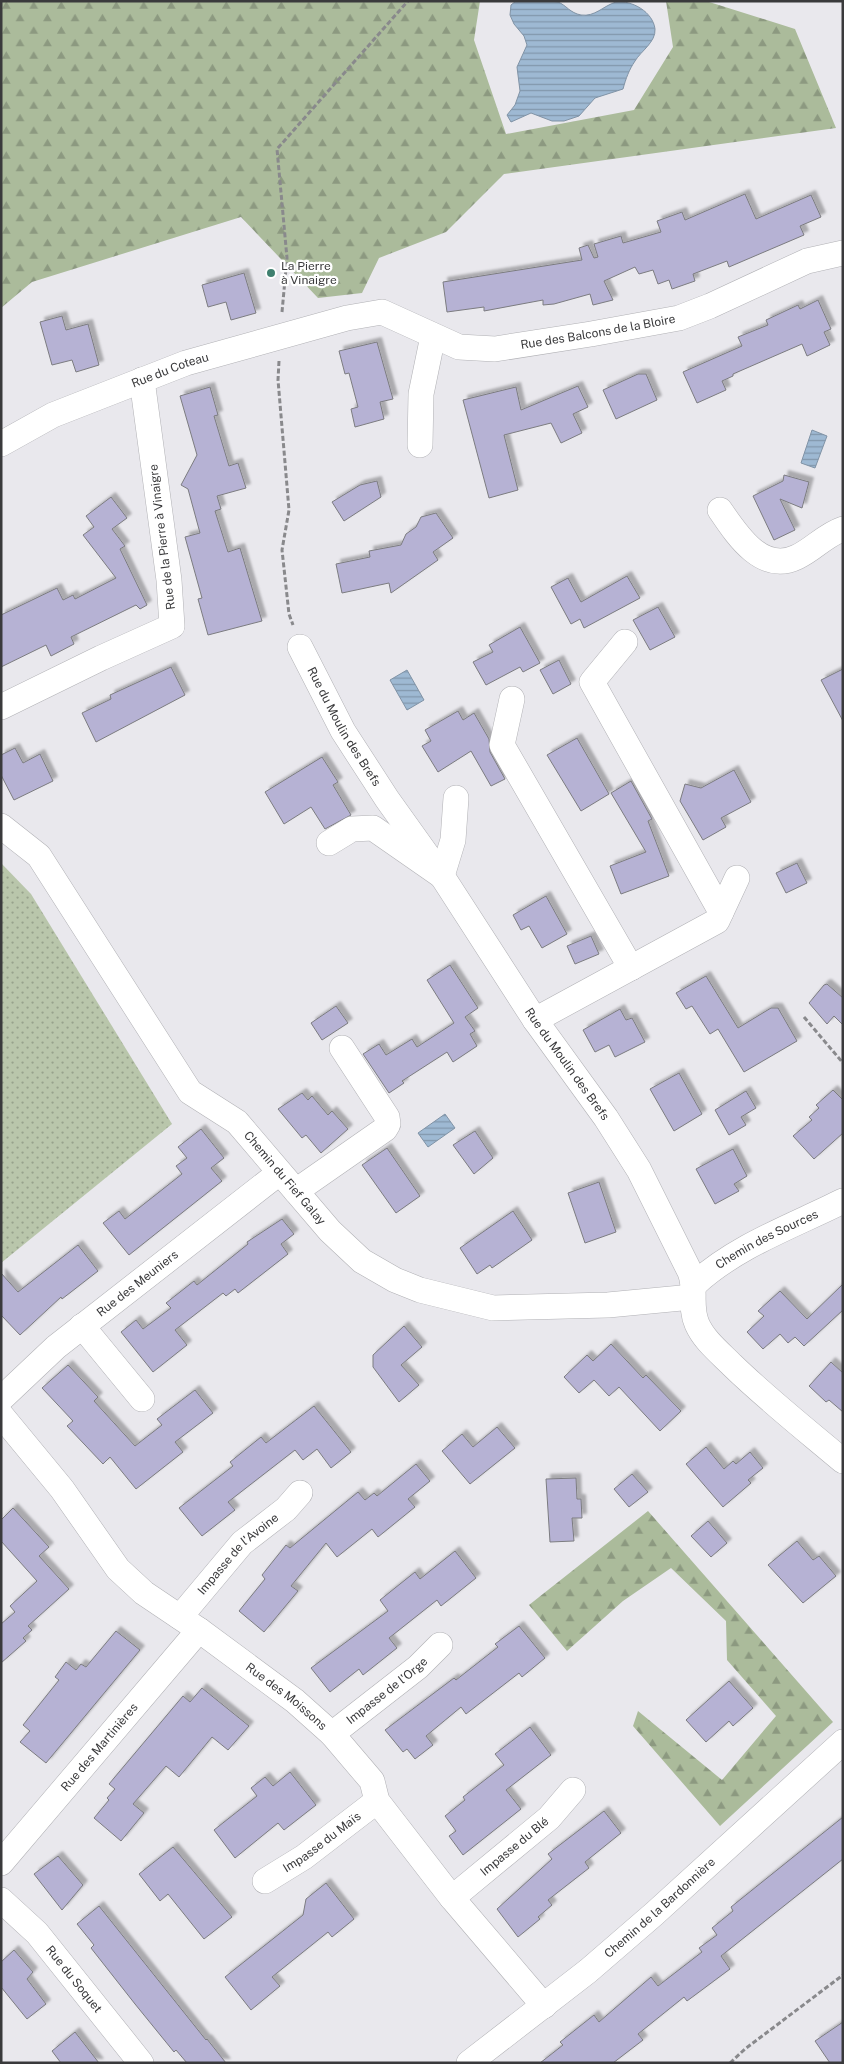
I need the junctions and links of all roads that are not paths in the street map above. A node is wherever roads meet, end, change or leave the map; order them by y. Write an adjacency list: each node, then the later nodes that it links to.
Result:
1 (843, 253): 3 (street, Rue des Balcons de la Bloire)
2 (347, 318): 3 (street, Rue des Balcons de la Bloire); 4 (street, Rue du Coteau)
3 (433, 336): 6 (street)
4 (142, 380): 5 (street, Rue du Coteau); 12 (street, Rue de la Pierre à Vinaigre)
5 (1, 444)
6 (420, 445)
7 (720, 510): 8 (street)
8 (843, 529)
9 (626, 642): 18 (street)
10 (300, 647): 16 (street, Rue du Moulin des Brefs)
11 (512, 699): 19 (street)
12 (1, 707)
13 (456, 798): 16 (street)
14 (2, 828): 22 (street, Chemin du Fief Galay)
15 (329, 843): 16 (street)
16 (442, 876): 20 (street, Rue du Moulin des Brefs)
17 (737, 878): 18 (street)
18 (721, 912): 19 (street)
19 (631, 968): 20 (street)
20 (535, 1020): 25 (street, Rue du Moulin des Brefs)
21 (342, 1048): 23 (street)
22 (279, 1173): 23 (street, Chemin du Fief Galay); 26 (street, Rue des Meuniers)
23 (296, 1191): 25 (street, Chemin du Fief Galay)
24 (843, 1201): 25 (street, Chemin des Sources)
25 (694, 1290): 30 (street, Rue du Moulin des Brefs)
26 (82, 1326): 27 (street, Rue des Meuniers); 28 (street)
27 (1, 1399)
28 (142, 1399)
29 (1, 1414): 32 (street, Rue des Moissons)
30 (843, 1460)
31 (300, 1494): 32 (street, Impasse de l'Avoine)
32 (189, 1623): 34 (street, Rue des Moissons); 38 (street, Rue des Martinières)
33 (440, 1645): 34 (street, Impasse de l'Orge)
34 (332, 1734): 37 (street, Rue des Moissons)
35 (843, 1742): 42 (street, Chemin de la Bardonnière)
36 (573, 1790): 40 (street, Impasse du Blé)
37 (377, 1801): 39 (street, Impasse du Maïs); 40 (street, Rue des Moissons)
38 (1, 1863)
39 (265, 1881)
40 (452, 1898): 42 (street, Rue des Moissons)
41 (1, 1900): 43 (street, Rue du Soquet)
42 (544, 2006): 44 (street, Chemin de la Bardonnière)
43 (141, 2063)
44 (468, 2063)

